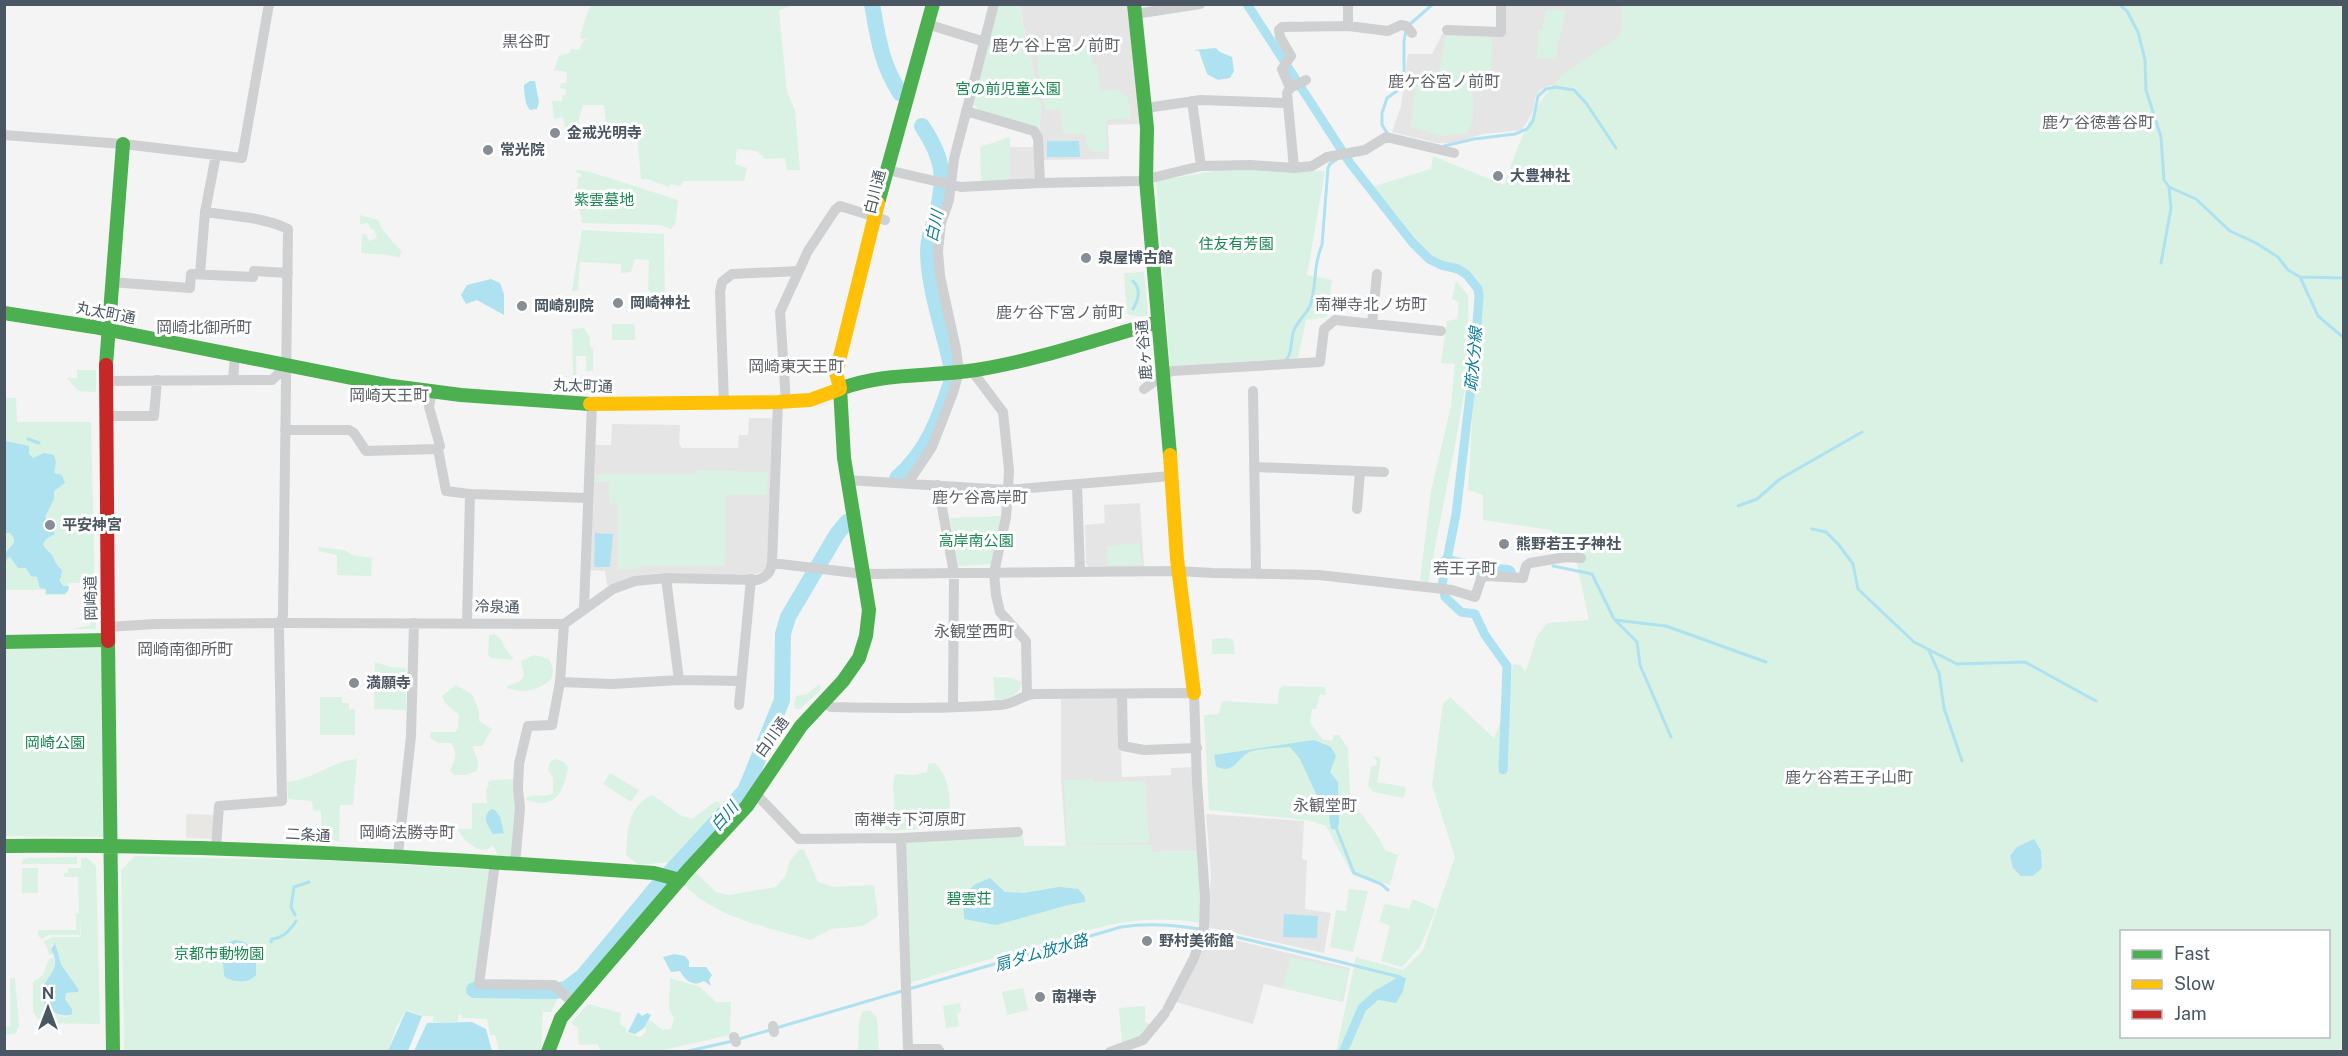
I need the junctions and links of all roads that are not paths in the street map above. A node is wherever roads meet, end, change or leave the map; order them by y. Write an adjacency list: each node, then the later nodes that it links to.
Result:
1 (269, 4): 21 (street)
2 (933, 4): 9 (street, 白川通)
3 (944, 4): 9 (street, 白川通)
4 (994, 4): 13 (street)
5 (1200, 4): 8 (street)
6 (1348, 4): 10 (street)
7 (1501, 4): 12 (street)
8 (1135, 9): 16 (street, 鹿ヶ谷通)
9 (933, 26): 13 (street); 24 (street, 白川通)
10 (1348, 26): 11 (street); 15 (street)
11 (1409, 30)
12 (1447, 30)
13 (985, 42): 17 (street)
14 (1192, 101): 15 (street); 16 (street); 22 (street)
15 (1286, 103): 23 (street)
16 (1146, 108): 25 (street, 鹿ヶ谷通)
17 (966, 111): 26 (street); 27 (street)
18 (4, 135): 19 (street)
19 (123, 144): 21 (street); 34 (street, 岡崎道)
20 (1454, 153): 23 (street)
21 (216, 155): 28 (street)
22 (1201, 166): 23 (street); 25 (street)
23 (1294, 168)
24 (892, 171): 27 (street); 29 (street, 白川通)
25 (1146, 180): 26 (street); 36 (street, 鹿ヶ谷通)
26 (1040, 183): 27 (street)
27 (949, 185): 42 (street)
28 (205, 212): 31 (street); 32 (street)
29 (880, 218): 30 (street); 47 (street, 白川通)
30 (799, 271): 51 (street); 52 (street)
31 (288, 273): 32 (street); 41 (street)
32 (200, 274): 34 (street)
33 (1377, 274): 37 (street)
34 (111, 282): 38 (street, 岡崎道)
35 (4, 313): 38 (street, 丸太町通)
36 (1158, 322): 42 (street, 丸太町通); 43 (street, 鹿ヶ谷通)
37 (1372, 324): 39 (street); 43 (street)
38 (107, 330): 40 (street, 丸太町通); 46 (street, 岡崎道)
39 (1441, 331)
40 (235, 355): 41 (street, 丸太町通); 45 (street)
41 (287, 366): 45 (street); 50 (street, 丸太町通); 55 (street)
42 (965, 372): 47 (street, 丸太町通); 62 (street); 65 (street)
43 (1163, 375): 48 (street); 60 (street, 鹿ヶ谷通)
44 (157, 380): 45 (street); 46 (street); 54 (street)
45 (233, 380)
46 (106, 381): 54 (street, 岡崎道)
47 (840, 388): 51 (street, 丸太町通); 61 (street, 白川通)
48 (1144, 389)
49 (1253, 391): 57 (street)
50 (432, 392): 53 (street, 丸太町通); 56 (street)
51 (782, 402): 52 (street, 丸太町通); 70 (street)
52 (724, 403): 53 (street, 丸太町通)
53 (592, 404): 67 (street)
54 (106, 416): 84 (street, 岡崎道)
55 (285, 430): 56 (street); 82 (street)
56 (438, 449): 66 (street)
57 (1254, 467): 58 (street); 75 (street)
58 (1360, 472): 59 (street); 68 (street)
59 (1384, 472)
60 (1171, 476): 64 (street); 71 (street, 鹿ヶ谷通)
61 (847, 480): 62 (street); 76 (street, 白川通)
62 (908, 483): 63 (street)
63 (938, 484): 65 (street); 73 (street)
64 (1077, 484): 65 (street); 72 (street)
65 (1008, 490): 74 (street)
66 (470, 495): 67 (street); 81 (street)
67 (588, 498): 79 (street)
68 (1357, 509)
69 (1581, 558): 75 (street)
70 (772, 563): 76 (street); 78 (street)
71 (1178, 571): 72 (street); 75 (street); 89 (street, 鹿ヶ谷通)
72 (1080, 572): 74 (street)
73 (954, 573): 74 (street); 76 (street); 94 (street)
74 (994, 573): 90 (street)
75 (1256, 573)
76 (864, 574): 92 (street, 白川通)
77 (666, 578): 78 (street); 79 (street); 86 (street)
78 (751, 579): 87 (street)
79 (584, 608): 83 (street)
80 (414, 623): 81 (street, 冷泉通); 82 (street, 冷泉通); 102 (street)
81 (467, 623): 83 (street, 冷泉通)
82 (281, 624): 84 (street, 冷泉通); 101 (street)
83 (564, 624): 88 (street)
84 (108, 634): 85 (street, 冷泉通); 100 (street, 岡崎道)
85 (4, 642)
86 (679, 680): 87 (street); 88 (street)
87 (740, 681): 93 (street)
88 (560, 682): 104 (street)
89 (1194, 693): 91 (street); 95 (street)
90 (1028, 694): 91 (street); 94 (street)
91 (1122, 694): 95 (street)
92 (823, 702): 94 (street); 96 (street, 白川通)
93 (739, 705)
94 (952, 707)
95 (1197, 748): 110 (street)
96 (755, 793): 98 (street); 105 (street, 白川通)
97 (1018, 832): 98 (street)
98 (901, 838): 109 (street)
99 (4, 846): 100 (street, 二条通)
100 (109, 847): 101 (street, 二条通); 107 (street, 岡崎道)
101 (216, 848): 102 (street, 二条通)
102 (398, 855): 103 (street, 二条通)
103 (495, 863): 104 (street, 二条通); 106 (street)
104 (515, 864): 105 (street, 二条通)
105 (672, 877): 106 (street, 白川通)
106 (569, 999): 108 (street, 白川通)
107 (112, 1052)
108 (548, 1052)
109 (940, 1052)
110 (1110, 1052)

